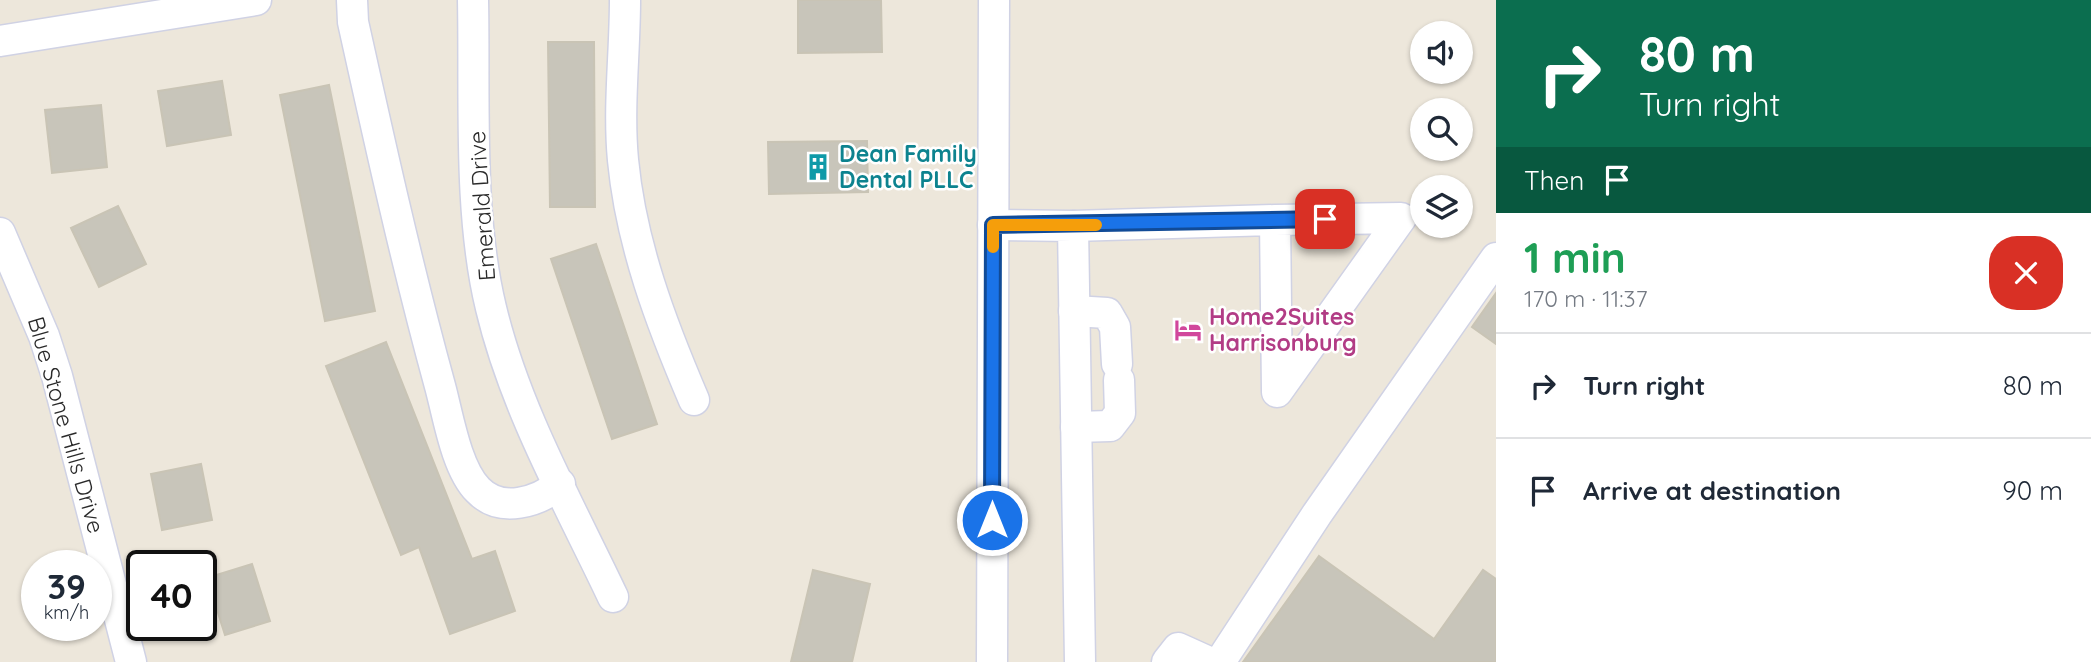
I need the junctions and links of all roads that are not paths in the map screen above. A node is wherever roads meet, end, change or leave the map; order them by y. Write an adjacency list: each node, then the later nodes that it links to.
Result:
1 (256, 0): 6 (street)
2 (352, 0): 15 (street)
3 (473, 0): 15 (street, Emerald Drive)
4 (625, 0): 13 (street)
5 (994, 0): 8 (street)
6 (0, 41)
7 (1275, 220): 7 (street); 9 (street)
8 (993, 225): 9 (street); 18 (street)
9 (1073, 226): 12 (street)
10 (0, 233): 17 (street, Blue Stone Hills Drive)
11 (1496, 258): 22 (street)
12 (1074, 311): 14 (street); 14 (street)
13 (694, 400)
14 (1076, 427): 19 (street)
15 (560, 484): 16 (street, Emerald Drive)
16 (613, 597)
17 (131, 662)
18 (992, 662)
19 (1080, 662)
20 (1167, 662): 21 (street)
21 (1209, 662)
22 (1220, 662)

